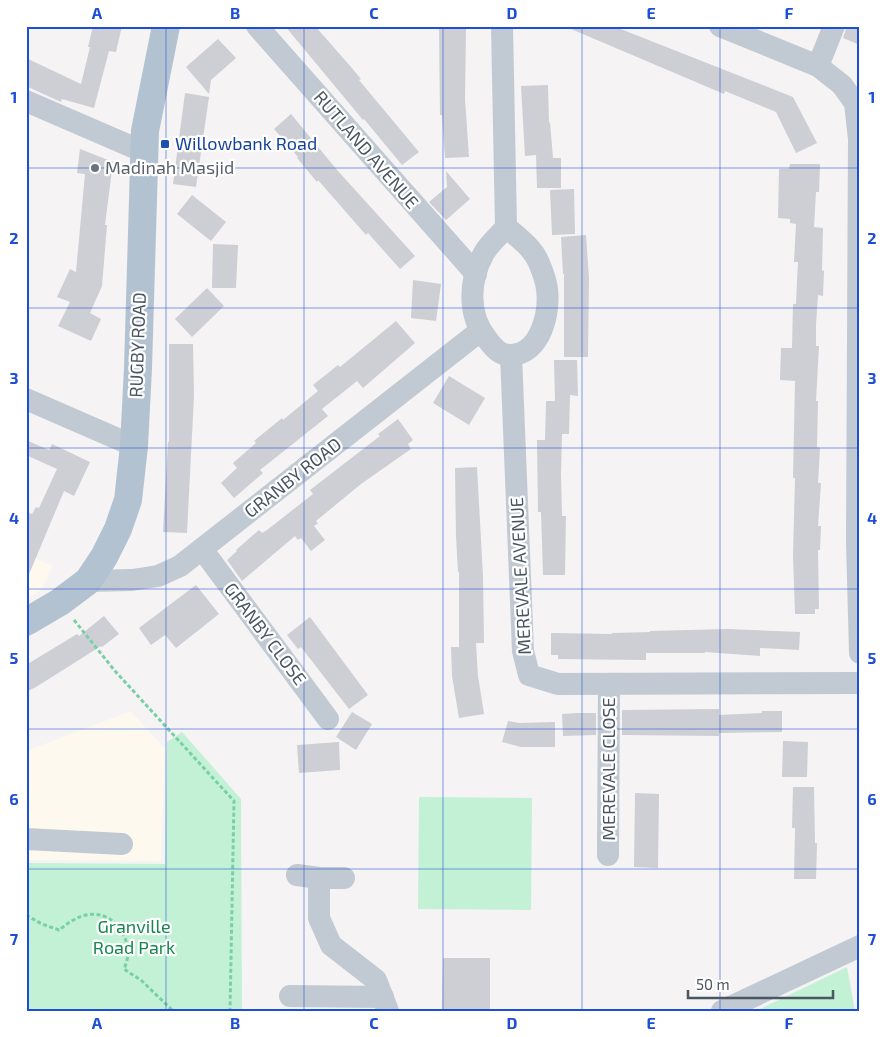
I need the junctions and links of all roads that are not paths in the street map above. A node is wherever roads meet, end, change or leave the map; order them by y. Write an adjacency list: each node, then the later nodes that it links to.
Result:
1 (166, 26): 9 (main road, RUGBY ROAD)
2 (257, 26): 11 (street, RUTLAND AVENUE)
3 (502, 26): 10 (street)
4 (720, 26): 6 (street)
5 (834, 26): 6 (street)
6 (818, 66): 8 (street)
7 (26, 101): 9 (street)
8 (857, 103): 19 (street)
9 (144, 152): 15 (main road, RUGBY ROAD)
10 (506, 227): 11 (street); 13 (street)
11 (476, 274): 12 (street)
12 (480, 331): 13 (street); 16 (street, GRANBY ROAD)
13 (511, 355): 20 (street, MEREVALE AVENUE)
14 (26, 399): 15 (street)
15 (134, 446): 17 (main road, RUGBY ROAD)
16 (202, 550): 17 (street, GRANBY ROAD); 22 (street, GRANBY CLOSE)
17 (88, 581): 18 (main road, RUGBY ROAD)
18 (26, 622)
19 (860, 653)
20 (610, 684): 21 (street, MEREVALE AVENUE); 25 (street, MEREVALE CLOSE)
21 (860, 684)
22 (328, 718)
23 (26, 839): 24 (street)
24 (122, 844)
25 (608, 855)
26 (344, 878): 29 (street)
27 (860, 946): 30 (street)
28 (290, 996): 29 (street)
29 (385, 1004)
30 (722, 1011)

